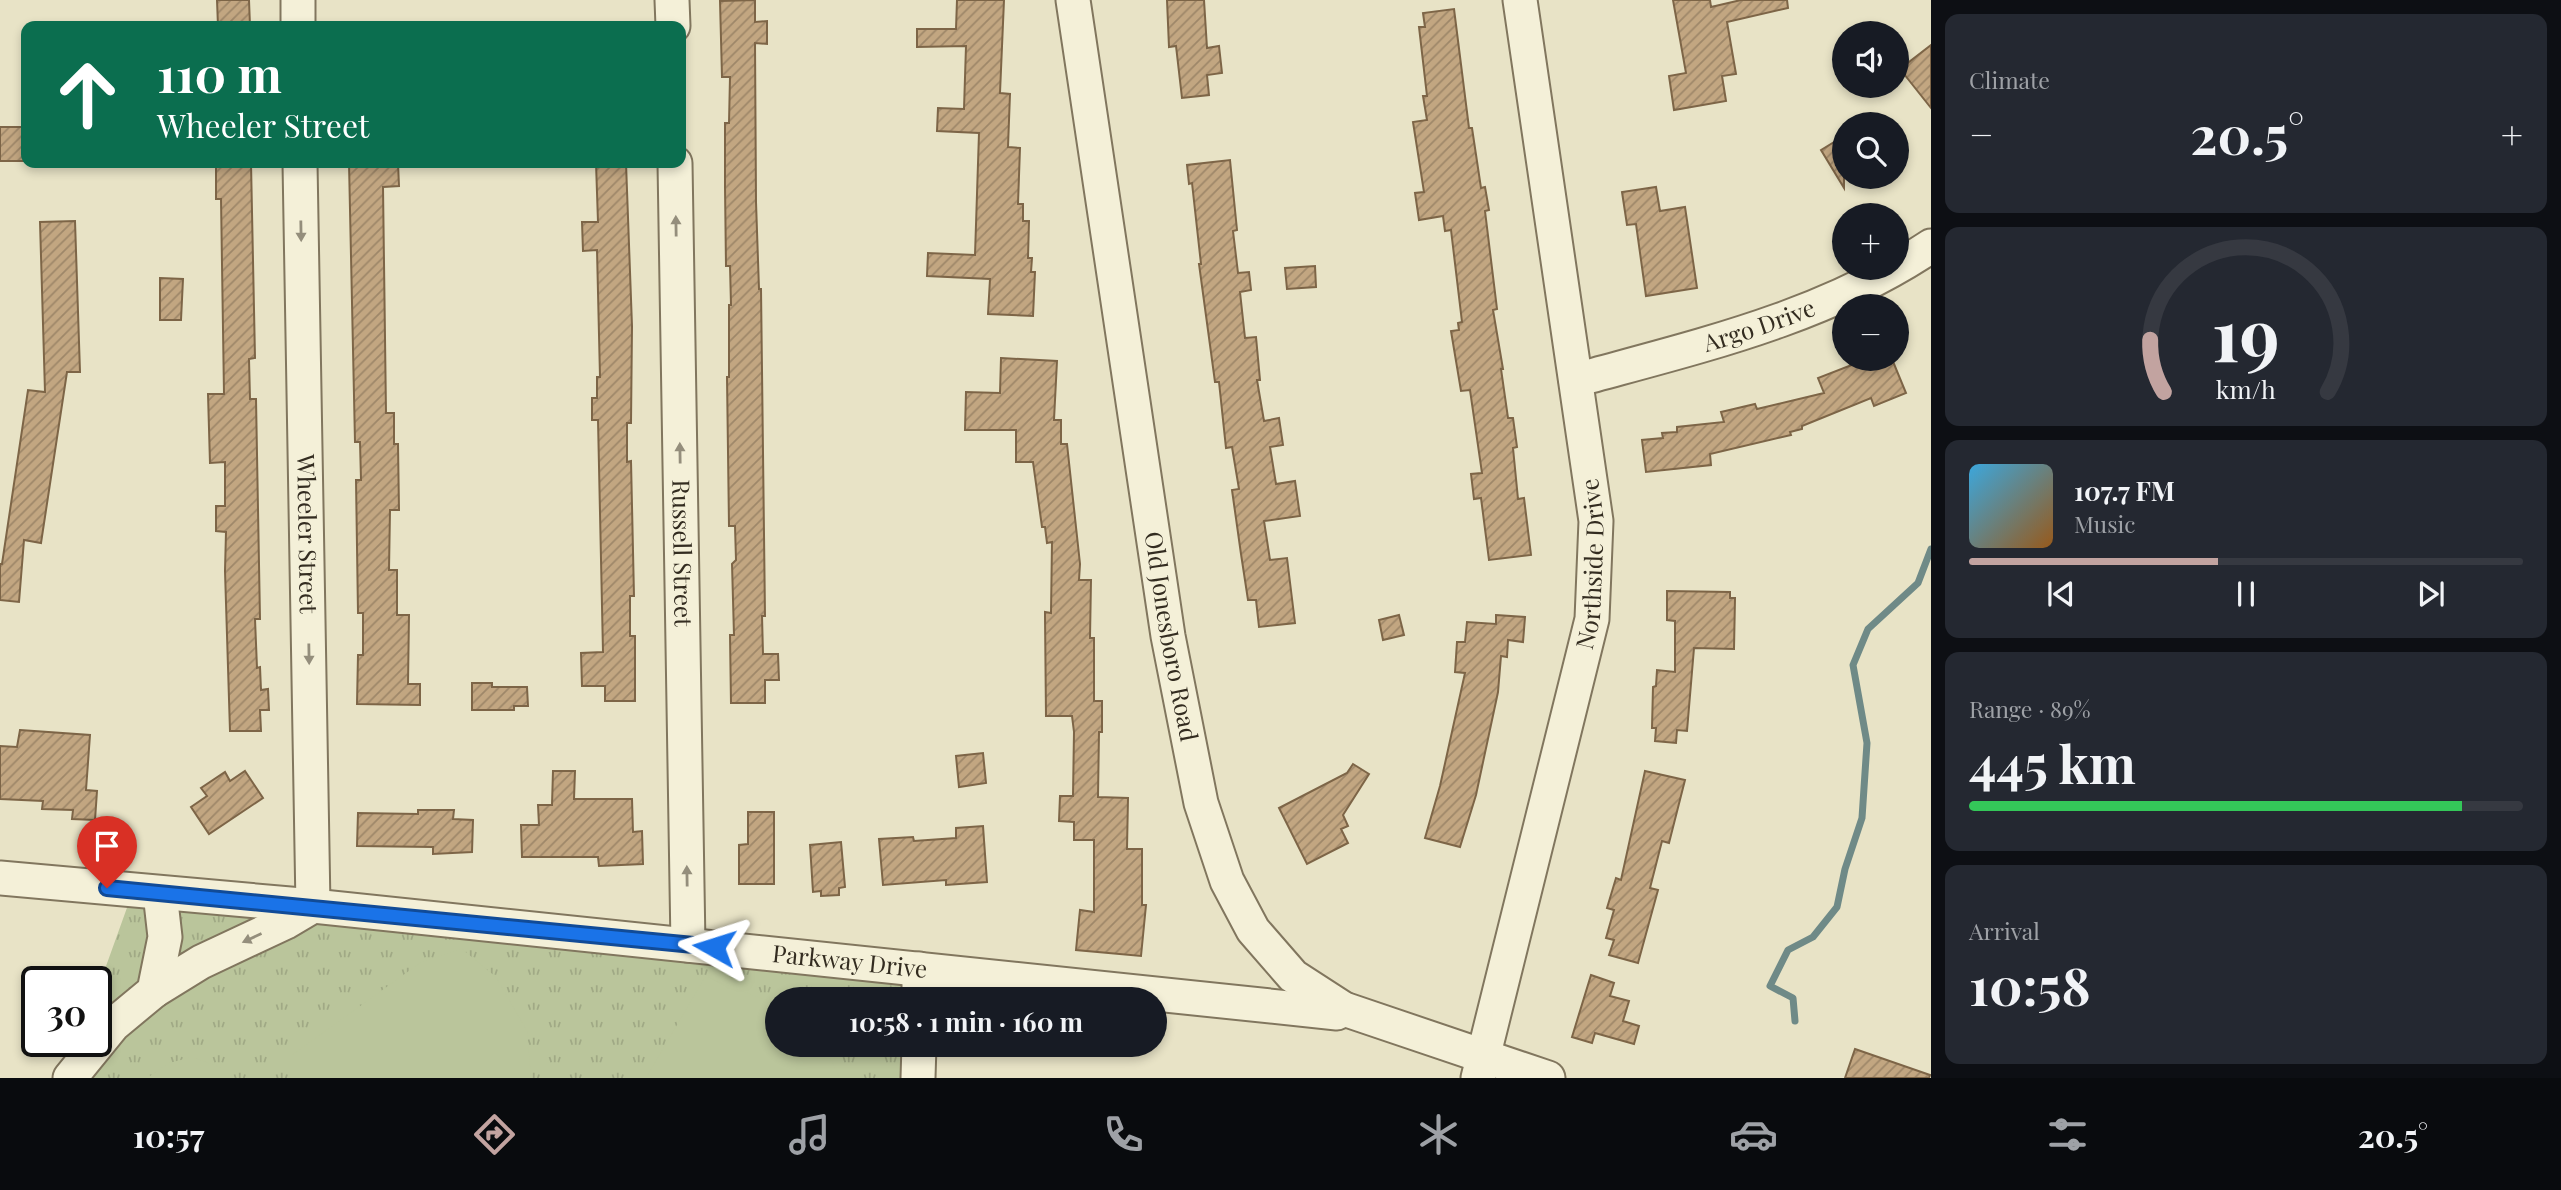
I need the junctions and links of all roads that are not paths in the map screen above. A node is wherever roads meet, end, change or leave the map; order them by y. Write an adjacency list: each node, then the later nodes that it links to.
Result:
1 (298, 0): 5 (street)
2 (672, 0): 6 (street)
3 (1073, 0): 17 (street, Old Jonesboro Road)
4 (1520, 0): 10 (street, Northside Drive)
5 (298, 21)
6 (673, 21)
7 (300, 168): 13 (street, Wheeler Street, one-way to 13)
8 (675, 168): 14 (street, Russell Street, one-way to 8)
9 (1931, 246): 10 (street, Argo Drive)
10 (1576, 380): 19 (street, Northside Drive)
11 (0, 878): 12 (street)
12 (160, 893): 13 (street); 16 (street)
13 (313, 906): 14 (street, Parkway Drive); 16 (street, one-way to 16)
14 (688, 945): 15 (street, Parkway Drive)
15 (919, 984): 17 (street, Parkway Drive)
16 (154, 991): 20 (street)
17 (1344, 1009): 19 (street, Old Jonesboro Road)
18 (919, 1057): 21 (street)
19 (1480, 1067): 22 (street, Old Jonesboro Road)
20 (70, 1078)
21 (918, 1078)
22 (1548, 1078)

